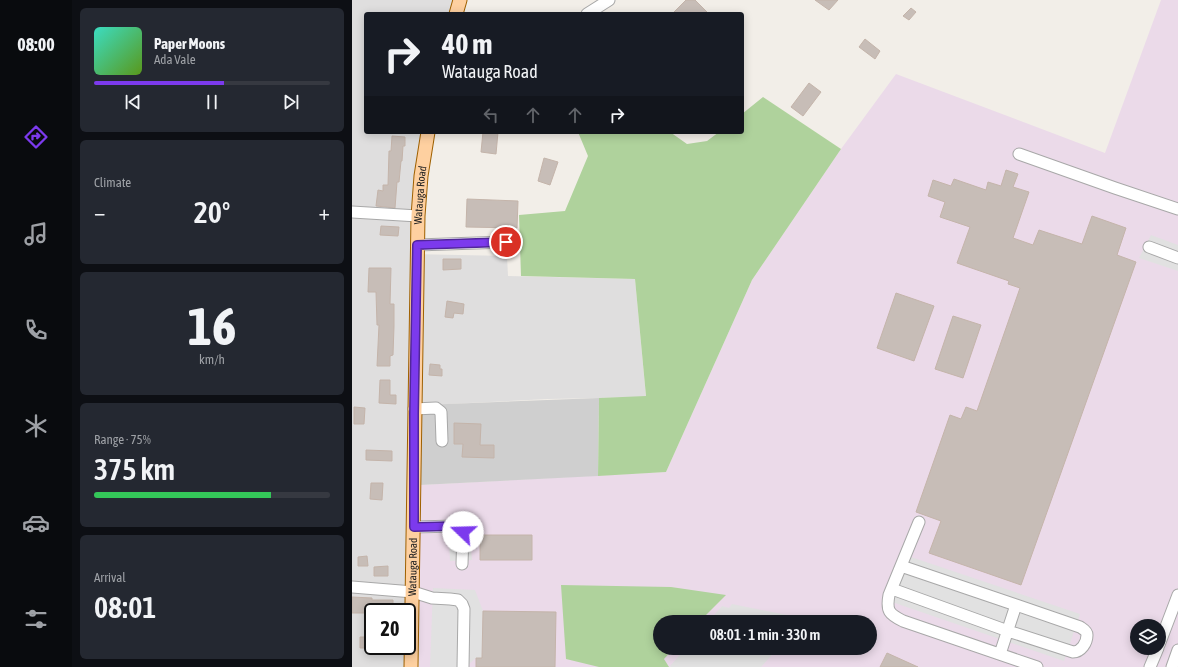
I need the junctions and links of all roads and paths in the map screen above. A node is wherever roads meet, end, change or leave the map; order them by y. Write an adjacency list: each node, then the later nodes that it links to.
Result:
1 (460, 0): 3 (main road)
2 (609, 0): 4 (street)
3 (457, 12)
4 (590, 12)
5 (428, 134): 9 (main road, Watauga Road)
6 (1019, 154): 7 (street)
7 (1178, 209)
8 (352, 212): 9 (street)
9 (418, 216): 11 (main road, Watauga Road)
10 (506, 242): 11 (street)
11 (417, 245): 14 (main road, Watauga Road)
12 (1149, 247): 13 (street)
13 (1178, 258)
14 (414, 409): 15 (street); 17 (main road, Watauga Road)
15 (442, 441)
16 (919, 522): 19 (street)
17 (414, 527): 18 (street); 22 (main road, Watauga Road)
18 (462, 564)
19 (901, 566): 21 (street); 24 (street)
20 (352, 586): 22 (street)
21 (892, 589): 26 (street); 28 (street)
22 (413, 592): 30 (main road, Watauga Road); 31 (street)
23 (1178, 595): 25 (street)
24 (1016, 605): 26 (street); 26 (street)
25 (1166, 627)
26 (1008, 631): 28 (street)
27 (1178, 650): 34 (street)
28 (1000, 654): 32 (street)
29 (1155, 655): 33 (street)
30 (411, 667)
31 (463, 667)
32 (1037, 667)
33 (1150, 667)
34 (1172, 667)

